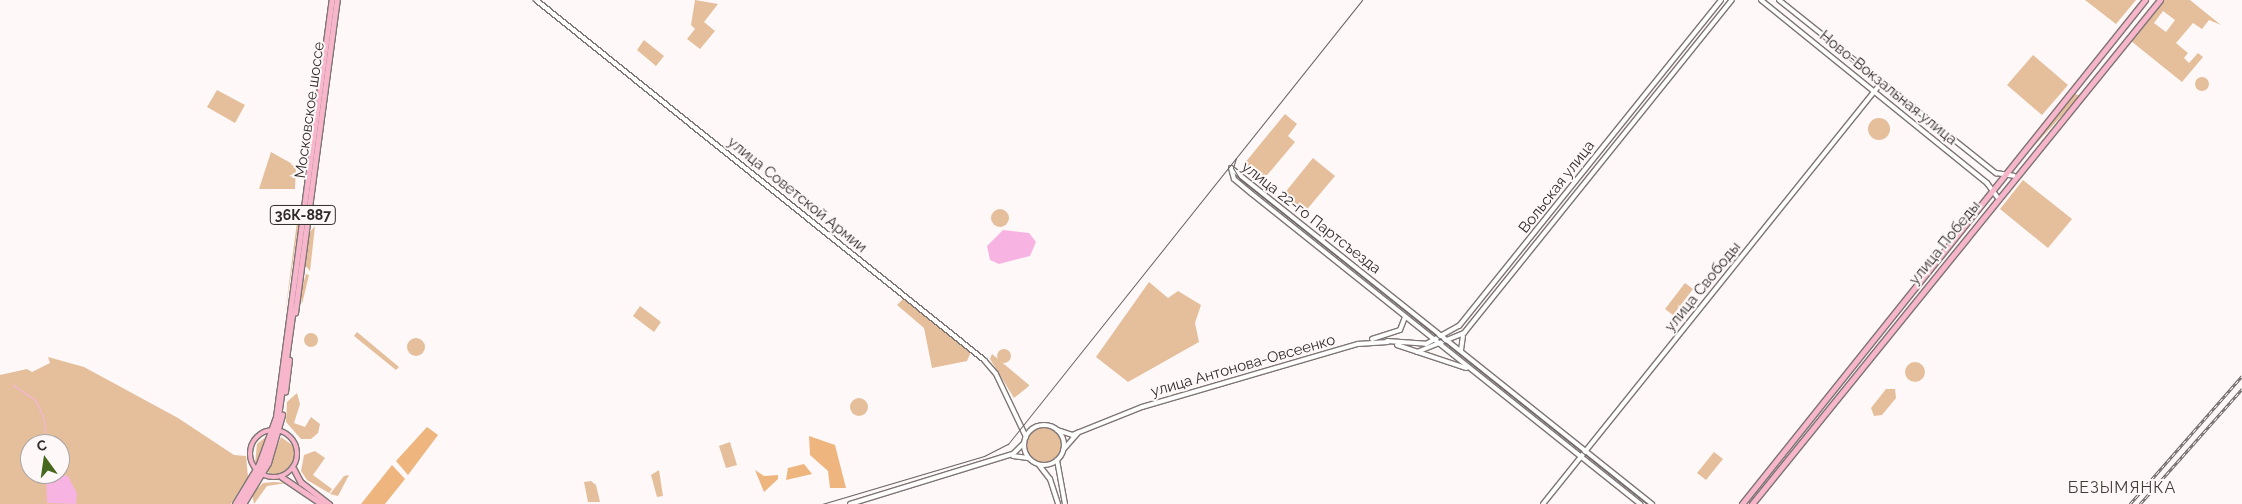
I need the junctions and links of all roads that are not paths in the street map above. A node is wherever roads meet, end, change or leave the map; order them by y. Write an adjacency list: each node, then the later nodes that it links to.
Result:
1 (334, 0): 13 (main road, Московское шоссе / 36К-887); 36 (main road, Московское шоссе / 36К-887)
2 (536, 0): 37 (main road, улица Советской Армии)
3 (1721, 0): 26 (main road, Вольская улица)
4 (1732, 0): 25 (main road, Вольская улица)
5 (1761, 0): 10 (main road, Ново-Вокзальная улица)
6 (1779, 0): 9 (main road, Ново-Вокзальная улица)
7 (2145, 0): 11 (main road, улица Победы)
8 (2160, 0): 12 (main road, улица Победы)
9 (1881, 83): 10 (main road, улица Свободы); 14 (main road, Ново-Вокзальная улица)
10 (1874, 91): 16 (main road, Ново-Вокзальная улица); 49 (main road, улица Свободы)
11 (2015, 162): 12 (main road); 14 (main road, улица Победы)
12 (2022, 167): 15 (main road, улица Победы)
13 (310, 168): 35 (main road, Московское шоссе / 36К-887); 40 (main road, Московское шоссе / 36К-887)
14 (2006, 174): 15 (main road, Ново-Вокзальная улица); 16 (main road, улица Победы)
15 (2014, 176): 17 (main road, улица Победы)
16 (1993, 191): 17 (main road, Ново-Вокзальная улица); 18 (main road, улица Победы)
17 (1997, 197): 19 (main road, улица Победы)
18 (1957, 237): 19 (main road); 20 (main road, улица Победы)
19 (1963, 241): 21 (main road, улица Победы)
20 (1950, 246): 21 (main road); 22 (main road, улица Победы)
21 (1955, 250): 24 (main road, улица Победы)
22 (1895, 314): 24 (main road); 45 (main road, улица Победы)
23 (1405, 317): 26 (main road, улица 22-го Партсъезда); 27 (main road, улица 22-го Партсъезда); 30 (main road)
24 (1900, 319): 47 (main road, улица Победы)
25 (1464, 334): 29 (main road, Вольская улица); 32 (main road)
26 (1443, 337): 27 (main road, Вольская улица); 29 (main road, улица 22-го Партсъезда)
27 (1433, 341): 28 (main road, Вольская улица); 31 (main road, улица 22-го Партсъезда)
28 (1387, 342): 30 (main road, улица Антонова-Овсеенко); 33 (main road, улица Антонова-Овсеенко)
29 (1450, 342): 31 (main road, Вольская улица); 32 (main road, улица 22-го Партсъезда)
30 (1358, 344): 41 (main road, улица Антонова-Овсеенко)
31 (1440, 347): 33 (main road, Вольская улица); 34 (main road, улица 22-го Партсъезда)
32 (1461, 350): 49 (main road, улица 22-го Партсъезда)
33 (1417, 352): 34 (main road, улица Антонова-Овсеенко)
34 (1470, 369): 50 (main road, улица 22-го Партсъезда)
35 (276, 417): 40 (main road, Московское шоссе / 36К-887); 42 (main road)
36 (281, 420): 40 (main road, Московское шоссе / 36К-887); 43 (main road)
37 (1024, 425): 38 (main road); 44 (main road, улица Советской Армии)
38 (1035, 427): 39 (main road); 44 (main road)
39 (1057, 430): 41 (main road, улица Антонова-Овсеенко); 48 (main road)
40 (276, 431): 42 (main road); 43 (main road); 56 (main road, Московское шоссе / 36К-887)
41 (1079, 432): 48 (main road, улица Антонова-Овсеенко)
42 (261, 434): 56 (main road)
43 (290, 436): 55 (main road)
44 (1026, 436): 46 (main road)
45 (1796, 438): 47 (main road); 71 (main road, улица Победы)
46 (1024, 442): 51 (main road); 53 (main road)
47 (1802, 442): 72 (main road, улица Победы)
48 (1063, 450): 52 (main road)
49 (1586, 451): 50 (main road, улица Свободы); 70 (main road, улица 22-го Партсъезда)
50 (1581, 457): 68 (main road, улица Свободы); 69 (main road, улица 22-го Партсъезда)
51 (999, 459): 53 (main road); 65 (main road)
52 (1057, 459): 54 (main road); 67 (main road)
53 (1032, 461): 54 (main road)
54 (1037, 463): 66 (main road)
55 (294, 469): 57 (main road); 64 (main road)
56 (259, 472): 58 (main road); 59 (main road, Московское шоссе / 36К-887); 60 (main road, Московское шоссе / 36К-887); 61 (main road, Московское шоссе / 36К-887)
57 (282, 477): 58 (main road); 63 (main road)
58 (274, 478): 59 (main road)
59 (254, 487): 62 (main road, Московское шоссе / 36К-887)
60 (235, 504)
61 (239, 504)
62 (243, 504)
63 (322, 504)
64 (330, 504)
65 (850, 504)
66 (1058, 504)
67 (1065, 504)
68 (1543, 504)
69 (1640, 504)
70 (1652, 504)
71 (1742, 504)
72 (1752, 504)

